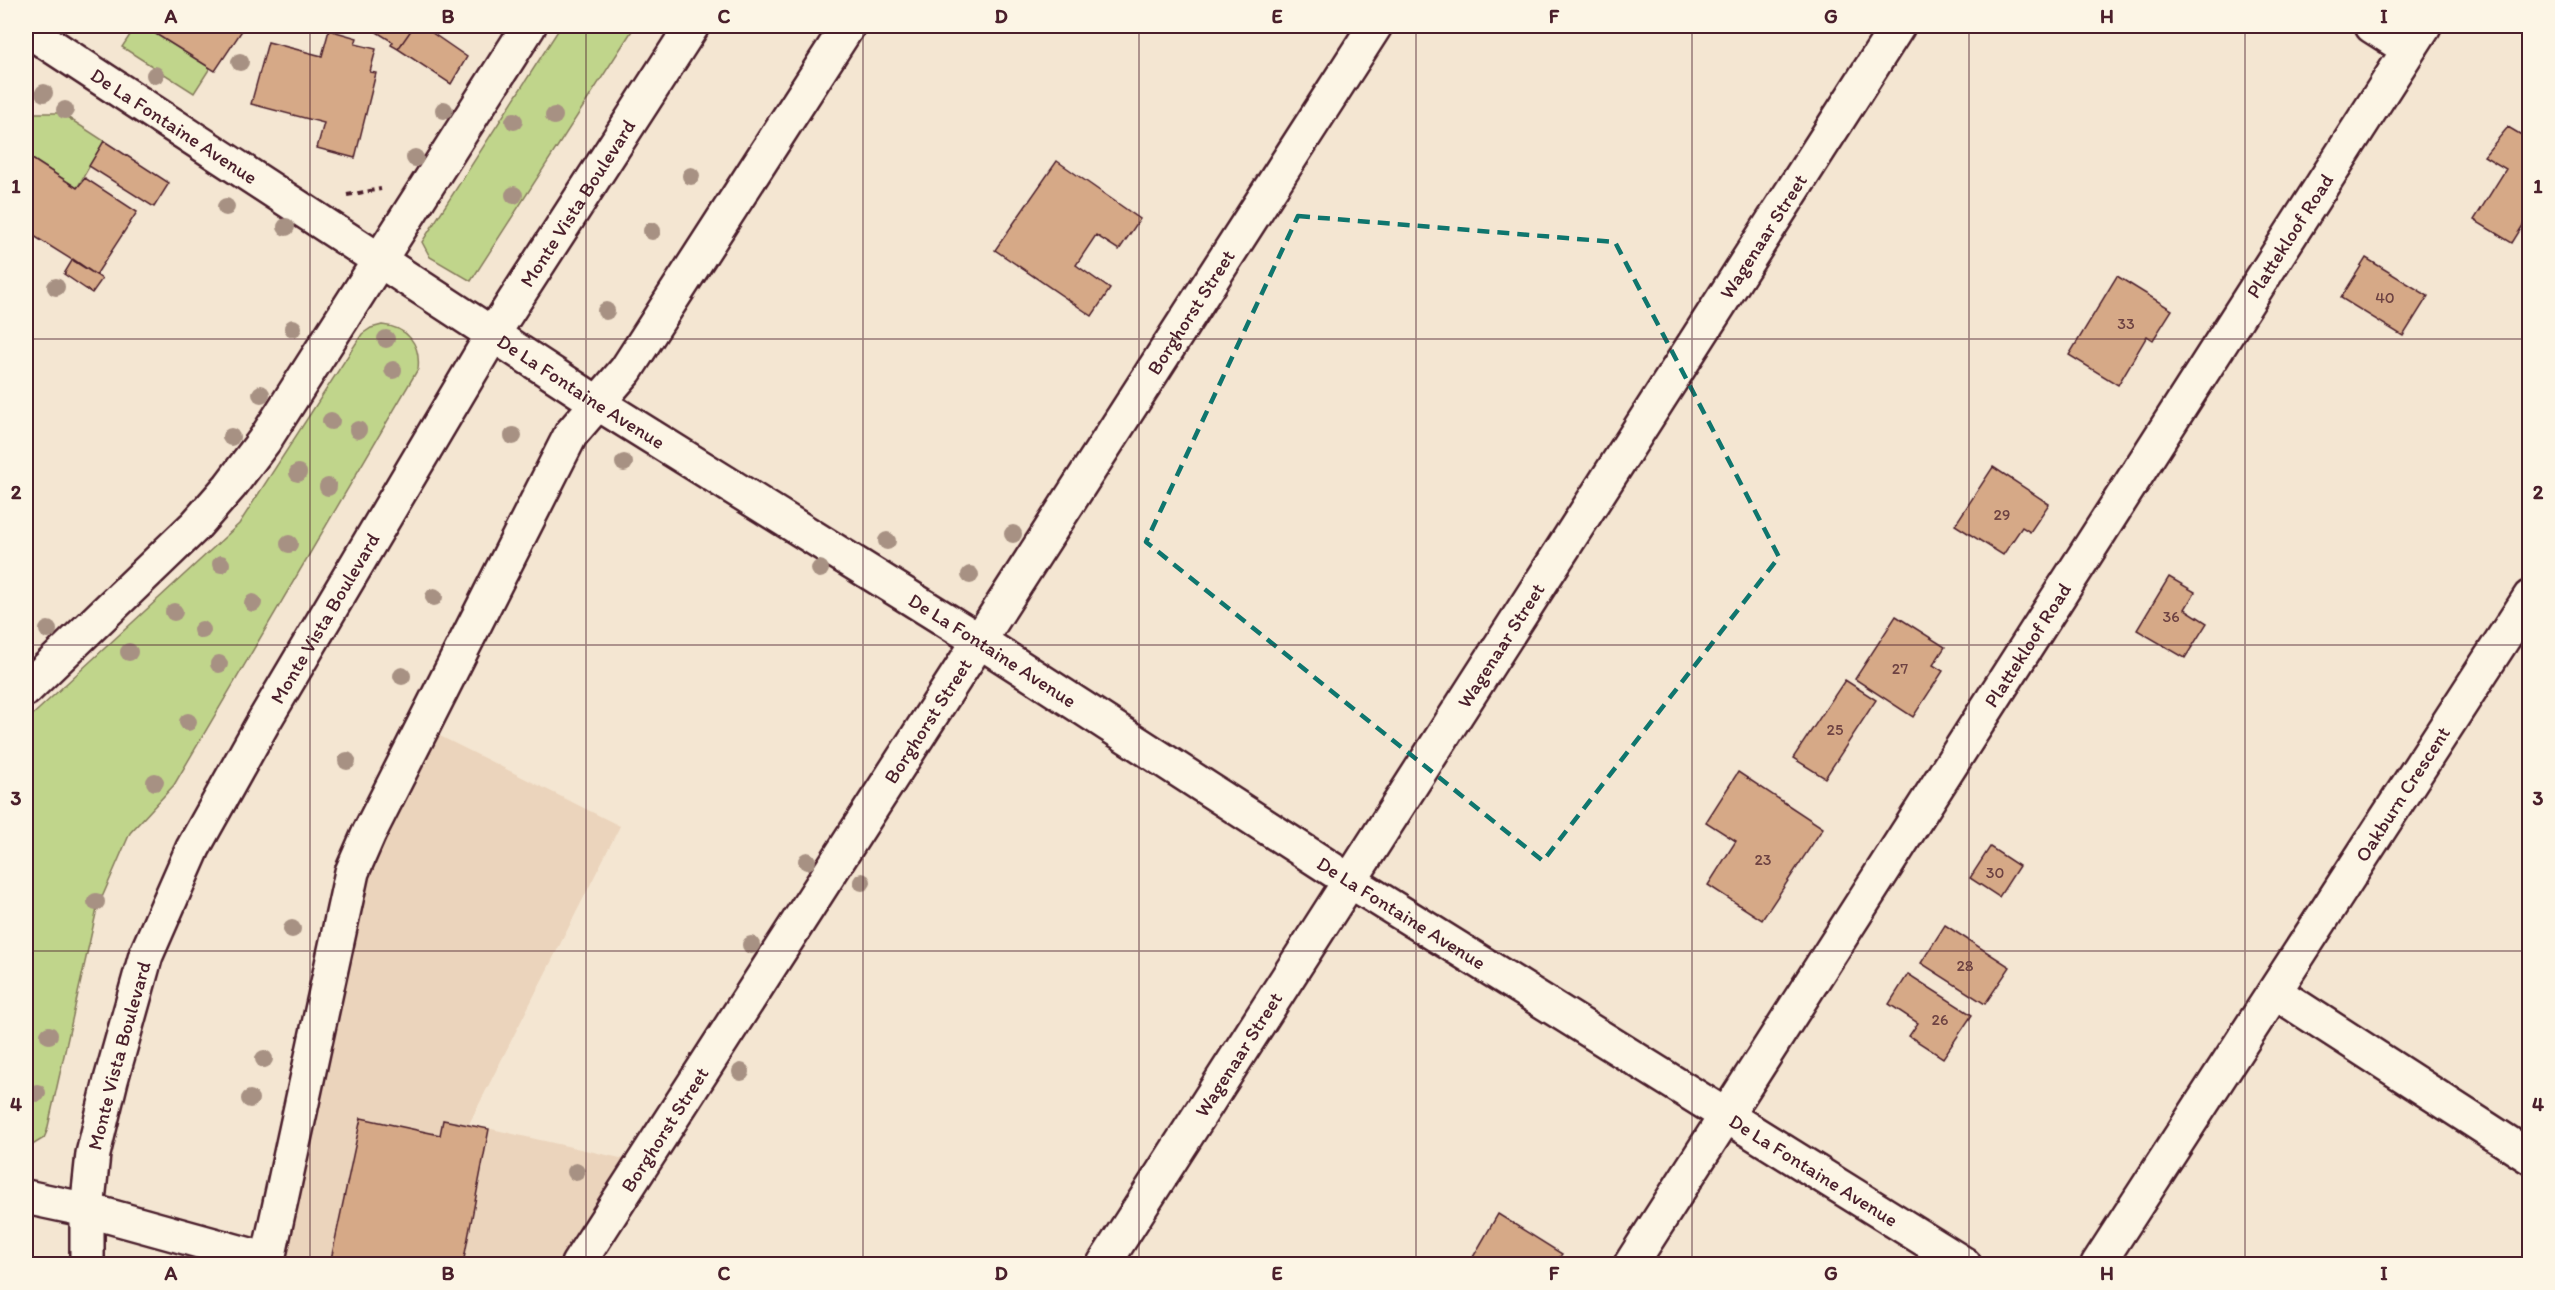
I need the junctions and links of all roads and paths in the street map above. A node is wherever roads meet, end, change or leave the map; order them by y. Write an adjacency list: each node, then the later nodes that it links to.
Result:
1 (529, 26): 11 (street)
2 (692, 26): 12 (street, Monte Vista Boulevard)
3 (848, 26): 13 (street)
4 (1375, 26): 15 (street, Borghorst Street)
5 (1898, 26): 17 (street, Wagenaar Street)
6 (2372, 26): 8 (street)
7 (26, 29): 11 (street, De La Fontaine Avenue)
8 (2416, 37): 19 (street, Plattekloof Road)
9 (383, 189): 10 (path)
10 (339, 196)
11 (379, 259): 12 (street, De La Fontaine Avenue); 16 (street)
12 (493, 334): 13 (street, De La Fontaine Avenue); 22 (street, Monte Vista Boulevard)
13 (596, 402): 15 (street, De La Fontaine Avenue); 23 (street)
14 (2529, 597): 18 (street, Oakburn Crescent)
15 (978, 640): 17 (street, De La Fontaine Avenue); 25 (street, Borghorst Street)
16 (26, 689)
17 (1350, 881): 19 (street, De La Fontaine Avenue); 26 (street, Wagenaar Street)
18 (2276, 992): 20 (street); 29 (street, Oakburn Crescent)
19 (1726, 1117): 27 (street, Plattekloof Road); 28 (street, De La Fontaine Avenue)
20 (2528, 1154)
21 (26, 1197): 22 (street)
22 (87, 1210): 23 (street); 24 (street, Monte Vista Boulevard)
23 (268, 1262)
24 (87, 1264)
25 (578, 1264)
26 (1104, 1264)
27 (1631, 1264)
28 (1964, 1264)
29 (2098, 1264)

